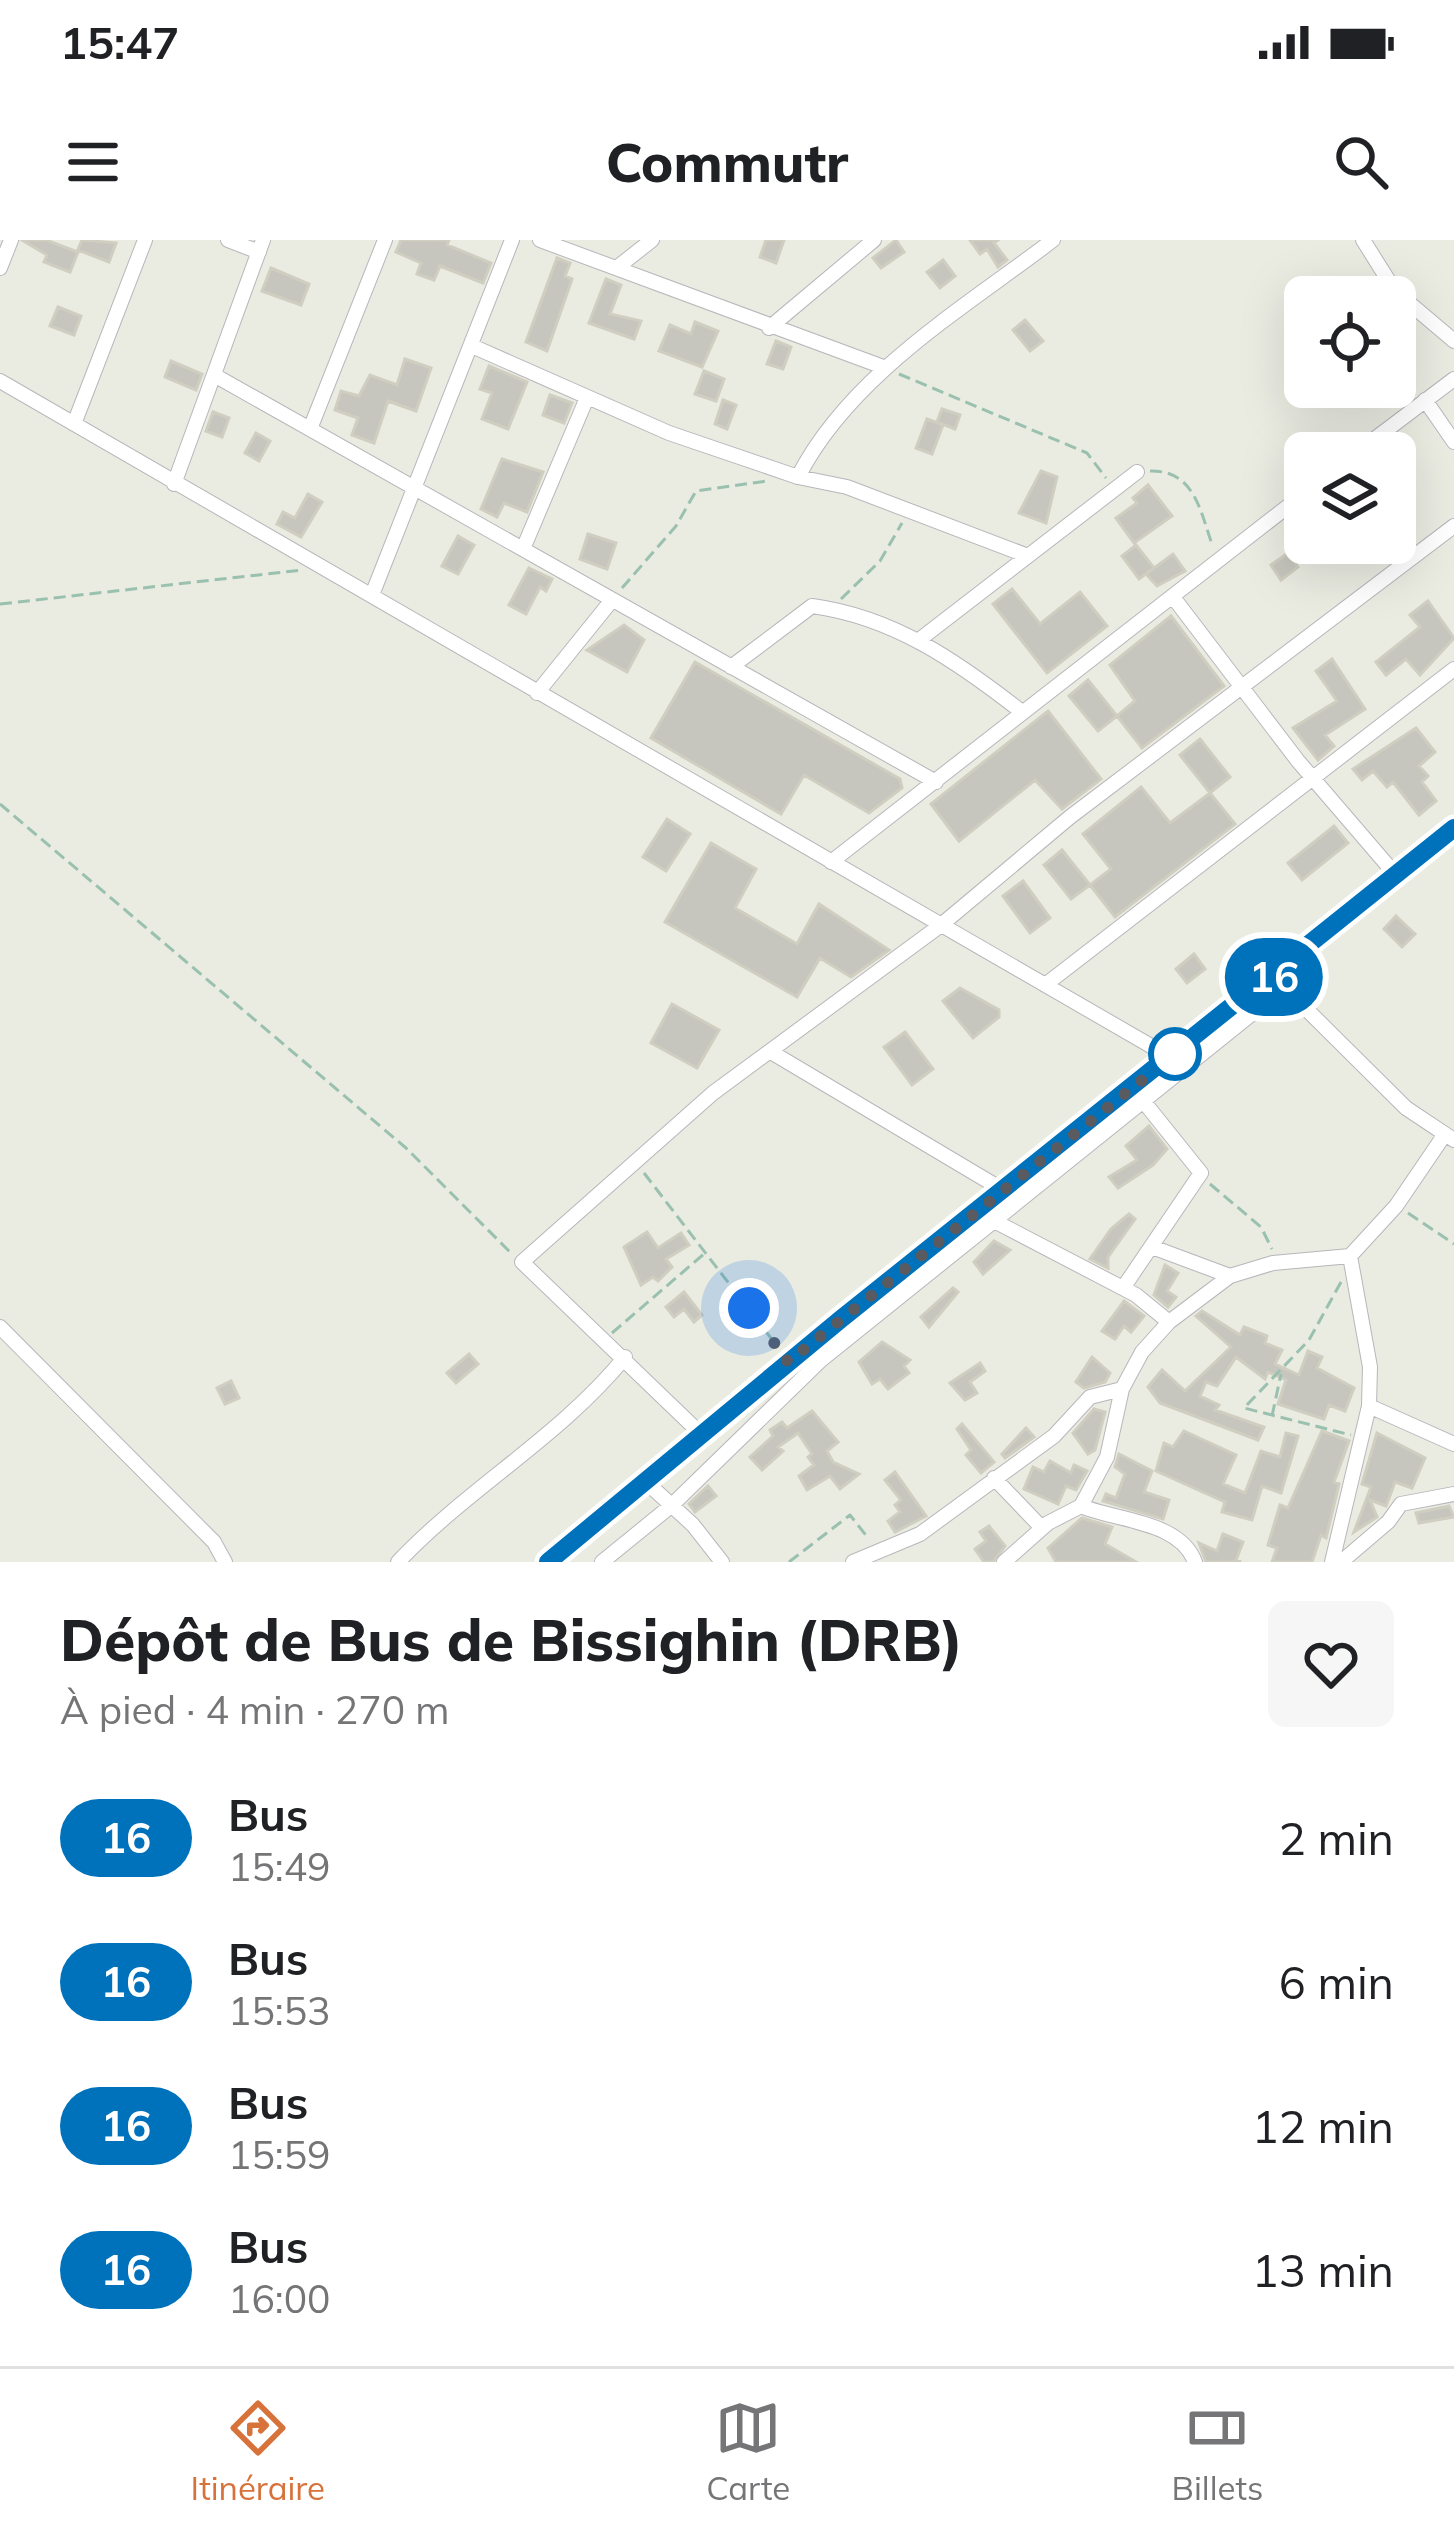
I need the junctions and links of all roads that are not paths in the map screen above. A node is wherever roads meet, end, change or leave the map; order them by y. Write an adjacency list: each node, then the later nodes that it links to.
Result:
1 (11, 240): 13 (street)
2 (145, 240): 23 (street)
3 (228, 240): 11 (street)
4 (385, 240): 24 (street)
5 (512, 240): 16 (street)
6 (540, 240): 12 (street)
7 (652, 240): 12 (street)
8 (874, 240): 14 (street)
9 (1053, 240): 17 (street)
10 (1363, 240): 15 (street)
11 (261, 246): 18 (street)
12 (620, 266): 14 (street)
13 (0, 268)
14 (770, 328): 17 (street)
15 (1454, 341)
16 (472, 346): 21 (street); 30 (street)
17 (886, 368): 28 (street)
18 (214, 375): 24 (street); 29 (street)
19 (1454, 379): 22 (street)
20 (0, 381): 23 (street)
21 (586, 400): 28 (street); 33 (street)
22 (1425, 400): 25 (street); 26 (street)
23 (74, 424): 29 (street)
24 (310, 429): 30 (street)
25 (1383, 432)
26 (1454, 442)
27 (1137, 472): 34 (street)
28 (798, 477): 34 (street)
29 (174, 484): 35 (street)
30 (416, 489): 33 (street); 35 (street)
31 (1284, 509): 36 (street)
32 (1454, 526): 41 (street)
33 (523, 549): 37 (street)
34 (1028, 556): 38 (street)
35 (372, 595): 42 (street)
36 (1174, 597): 41 (street); 43 (street)
37 (612, 600): 39 (street); 42 (street)
38 (919, 640): 39 (street); 43 (street)
39 (731, 667): 45 (street)
40 (1454, 668): 44 (street)
41 (1241, 688): 44 (street); 49 (street)
42 (537, 693): 47 (street)
43 (1022, 712): 45 (street)
44 (1314, 780): 48 (street); 51 (street)
45 (936, 782): 47 (street)
46 (1454, 828): 48 (main road)
47 (831, 862): 49 (street)
48 (1395, 874): 50 (main road)
49 (941, 925): 51 (street); 52 (street)
50 (1282, 976): 53 (main road); 54 (street); 55 (street)
51 (1045, 985): 53 (street)
52 (771, 1052): 56 (street); 64 (street)
53 (1170, 1058): 56 (main road)
54 (1144, 1102): 57 (street); 58 (street)
55 (1450, 1137): 59 (street)
56 (1003, 1190): 67 (main road)
57 (996, 1222): 61 (street); 72 (street)
58 (1153, 1247): 60 (street); 61 (street)
59 (1351, 1261): 60 (street); 66 (street)
60 (1230, 1276): 62 (street)
61 (1124, 1288): 62 (street)
62 (1169, 1322): 65 (street)
63 (0, 1327): 75 (street)
64 (625, 1357): 67 (street); 76 (street)
65 (1122, 1389): 69 (street); 73 (street)
66 (1370, 1406): 68 (street); 83 (street)
67 (701, 1434): 70 (main road)
68 (1454, 1444)
69 (994, 1478): 74 (street); 80 (street)
70 (645, 1481): 72 (street); 77 (main road)
71 (1454, 1494): 83 (street)
72 (672, 1505): 78 (street); 79 (street)
73 (1081, 1506): 74 (street); 82 (street)
74 (1042, 1528): 81 (street)
75 (225, 1562)
76 (398, 1562)
77 (548, 1562)
78 (602, 1562)
79 (722, 1562)
80 (853, 1562)
81 (1004, 1562)
82 (1195, 1562)
83 (1336, 1562)

